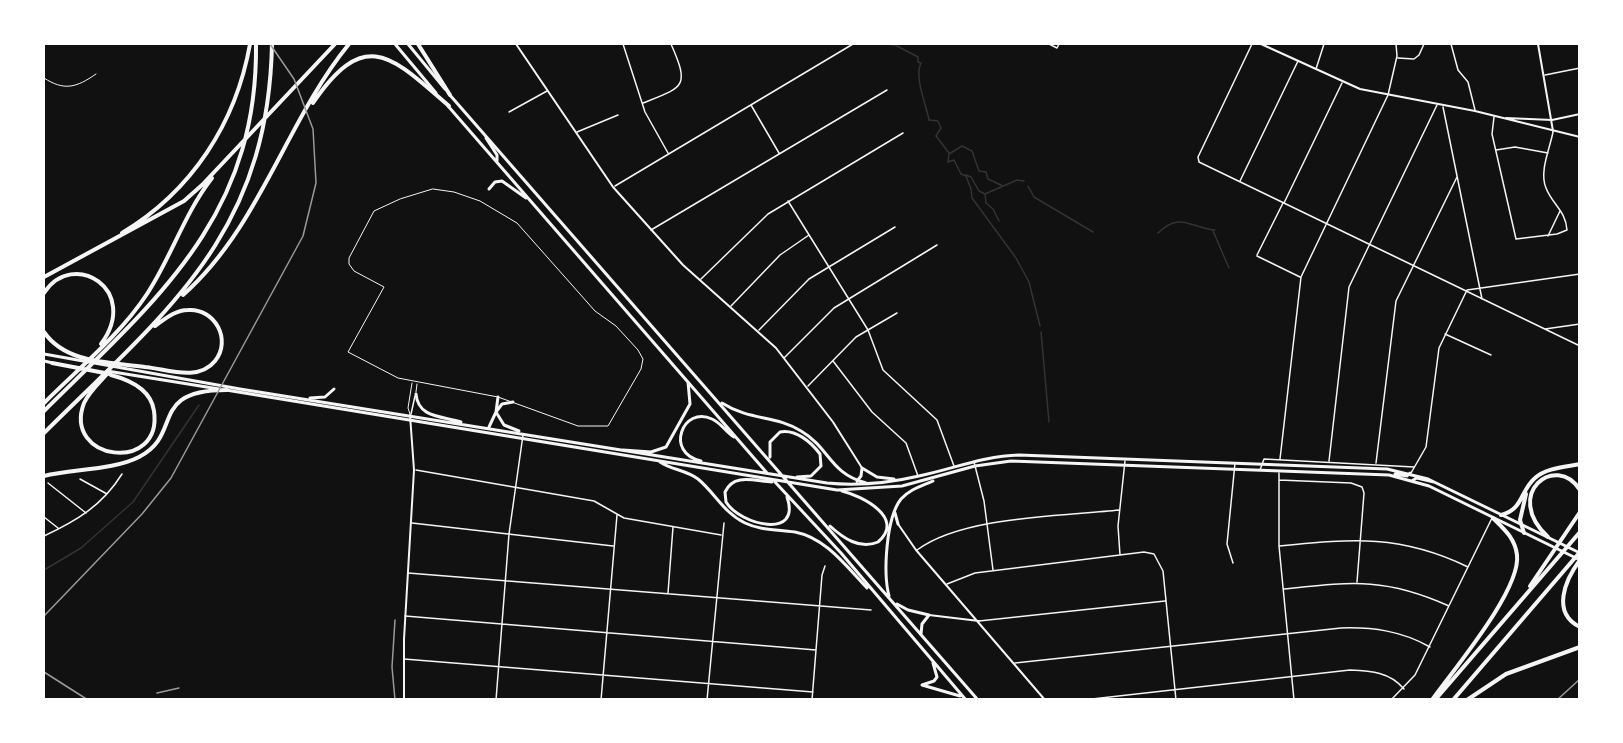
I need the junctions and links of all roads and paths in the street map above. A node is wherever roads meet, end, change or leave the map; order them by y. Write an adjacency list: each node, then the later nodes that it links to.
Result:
1 (250, 44): 72 (highway)
2 (256, 44): 116 (highway)
3 (272, 44): 84 (highway)
4 (335, 44): 51 (highway)
5 (349, 44): 45 (highway)
6 (394, 44): 38 (main road)
7 (408, 44): 32 (main road)
8 (418, 44): 32 (highway)
9 (516, 44): 31 (street)
10 (623, 44): 34 (street)
11 (671, 44): 34 (street)
12 (854, 44): 37 (street)
13 (1049, 44): 14 (street)
14 (1059, 44)
15 (1252, 44): 58 (street)
16 (1261, 44): 23 (street)
17 (1324, 44): 25 (street)
18 (1396, 44): 22 (street)
19 (1424, 44): 22 (street)
20 (1451, 44): 39 (street)
21 (1538, 44): 27 (street)
22 (1397, 58): 33 (street)
23 (1299, 61): 25 (street); 58 (street)
24 (1580, 68): 27 (street)
25 (1316, 70): 29 (street)
26 (96, 74): 28 (lane)
27 (1544, 75): 44 (street)
28 (44, 78)
29 (1343, 82): 33 (street); 63 (street)
30 (887, 90): 55 (street)
31 (548, 91): 40 (street); 48 (street)
32 (450, 95): 46 (main road)
33 (1388, 95): 35 (street); 65 (street)
34 (642, 104): 54 (street)
35 (1438, 104): 36 (street); 71 (street)
36 (1442, 104): 39 (street); 57 (street)
37 (751, 105): 54 (street); 55 (street)
38 (449, 106): 45 (highway); 56 (main road)
39 (1475, 111): 43 (street)
40 (509, 112)
41 (1580, 114): 44 (street)
42 (618, 115): 48 (street)
43 (1494, 116): 44 (street); 47 (street); 52 (street)
44 (1552, 120): 47 (street)
45 (299, 123): 84 (highway)
46 (479, 128): 56 (main road); 113 (main road)
47 (1553, 131): 50 (street); 53 (street)
48 (575, 133): 59 (street)
49 (903, 133): 61 (street)
50 (1580, 137)
51 (244, 141): 72 (highway); 95 (highway)
52 (1496, 150): 53 (street); 69 (street)
53 (1548, 153): 64 (street)
54 (669, 154): 59 (street)
55 (780, 154): 67 (street)
56 (498, 163): 62 (main road)
57 (1457, 177): 74 (street); 79 (street)
58 (1240, 182): 63 (street)
59 (613, 187): 67 (street)
60 (489, 189): 62 (main road)
61 (789, 201): 68 (street); 78 (street)
62 (532, 203): 103 (main road)
63 (1283, 203): 65 (street); 77 (street)
64 (1560, 210): 69 (street); 69 (street)
65 (1326, 224): 71 (street); 77 (street)
66 (895, 226): 73 (street)
67 (651, 230): 78 (street)
68 (810, 234): 73 (street); 85 (street)
69 (1548, 236)
70 (937, 245): 82 (street)
71 (1369, 245): 74 (street); 133 (street)
72 (95, 249): 76 (highway)
73 (830, 266): 82 (street); 90 (street)
74 (1412, 266): 80 (street); 137 (street)
75 (1580, 274): 79 (street)
76 (44, 277)
77 (1301, 277): 129 (street)
78 (700, 281): 85 (street)
79 (1480, 288): 80 (street); 83 (street)
80 (1466, 291): 83 (street); 93 (street)
81 (44, 293): 95 (highway)
82 (849, 298): 89 (street); 98 (street)
83 (1482, 300): 88 (street)
84 (171, 306): 92 (highway)
85 (730, 307): 90 (street)
86 (897, 313): 89 (street)
87 (1580, 324): 88 (street)
88 (1543, 329): 94 (street)
89 (868, 330): 100 (street); 142 (street)
90 (758, 331): 98 (street)
91 (44, 332): 102 (highway)
92 (145, 333): 102 (highway); 104 (highway)
93 (1445, 334): 97 (street); 145 (street)
94 (1580, 346)
95 (97, 350): 115 (highway)
96 (44, 354): 102 (main road)
97 (1491, 355)
98 (784, 358): 107 (street)
99 (44, 361): 101 (main road)
100 (833, 361): 107 (street); 157 (street)
101 (52, 363): 104 (highway); 109 (main road)
102 (104, 364): 112 (main road)
103 (686, 378): 124 (main road); 125 (main road)
104 (98, 381): 122 (highway)
105 (413, 381): 106 (lane); 114 (lane); 118 (lane)
106 (418, 382): 110 (lane); 111 (lane)
107 (807, 387): 146 (street)
108 (334, 389): 112 (main road)
109 (227, 390): 118 (main road); 155 (highway)
110 (416, 394): 118 (street); 119 (main road)
111 (498, 397): 114 (lane); 117 (main road)
112 (303, 398): 118 (main road)
113 (718, 400): 134 (main road); 163 (main road)
114 (513, 402): 117 (main road)
115 (44, 403)
116 (44, 411)
117 (496, 412): 120 (main road); 123 (main road)
118 (410, 417): 119 (main road); 121 (main road); 148 (street)
119 (471, 425): 120 (main road)
120 (488, 428): 121 (main road); 123 (main road)
121 (476, 430): 123 (main road)
122 (44, 433)
123 (523, 436): 125 (main road); 131 (main road); 170 (street)
124 (738, 440): 144 (main road); 171 (main road)
125 (620, 451): 144 (main road)
126 (1010, 455): 127 (main road); 130 (main road); 132 (main road)
127 (1061, 456): 128 (main road); 135 (main road)
128 (1125, 459): 136 (main road); 140 (street)
129 (1280, 459): 133 (street); 138 (street)
130 (973, 460): 142 (main road); 143 (street)
131 (658, 461): 166 (main road); 219 (main road)
132 (1011, 461): 135 (main road); 143 (main road)
133 (1329, 461): 137 (street)
134 (772, 462): 156 (main road); 179 (main road)
135 (1061, 462): 140 (main road)
136 (1235, 463): 138 (main road); 147 (street)
137 (1376, 463): 145 (street)
138 (1260, 464): 141 (main road); 149 (street)
139 (1580, 464): 169 (highway)
140 (1124, 465): 147 (main road); 175 (street)
141 (1280, 465): 150 (main road); 152 (main road)
142 (954, 466): 151 (street); 157 (main road)
143 (975, 466): 151 (main road); 187 (street)
144 (727, 467): 156 (main road)
145 (1414, 467): 152 (street)
146 (862, 468): 160 (main road); 163 (main road)
147 (1235, 469): 149 (main road); 204 (street)
148 (414, 470): 170 (street); 184 (street)
149 (1260, 470): 150 (main road)
150 (1279, 471): 154 (main road); 161 (street)
151 (956, 472): 158 (main road)
152 (1410, 473): 154 (main road); 164 (main road)
153 (122, 474): 174 (street)
154 (1378, 474): 162 (main road)
155 (44, 476)
156 (788, 477): 167 (main road)
157 (918, 477): 160 (main road)
158 (940, 477): 172 (main road); 176 (main road)
159 (80, 479): 174 (street)
160 (902, 480): 168 (main road)
161 (1279, 480): 197 (street); 199 (street)
162 (1413, 480): 164 (main road); 183 (main road)
163 (858, 481): 167 (main road); 168 (main road)
164 (1435, 482): 181 (main road)
165 (48, 483): 178 (street)
166 (786, 483): 171 (main road); 172 (main road)
167 (852, 484): 168 (main road)
168 (870, 484)
169 (1528, 487): 181 (highway); 188 (highway)
170 (515, 488): 180 (street); 193 (street)
171 (782, 489): 219 (main road)
172 (837, 490): 179 (main road)
173 (1580, 490): 196 (highway)
174 (108, 495): 178 (street)
175 (1119, 510): 187 (street); 202 (street)
176 (895, 511): 186 (main road); 215 (main road)
177 (1580, 512): 221 (highway)
178 (87, 513): 190 (street)
179 (817, 513): 215 (main road)
180 (617, 514): 189 (street); 198 (street)
181 (1502, 515): 188 (main road)
182 (44, 517): 190 (street)
183 (1493, 518): 192 (main road); 206 (street); 259 (highway)
184 (410, 523): 193 (street); 208 (street)
185 (723, 523): 194 (street)
186 (898, 524): 200 (street)
187 (987, 524): 200 (street); 207 (street)
188 (1520, 525): 192 (highway); 196 (main road)
189 (673, 527): 194 (street); 214 (street)
190 (59, 529): 195 (street)
191 (1580, 532): 221 (highway)
192 (1524, 533): 203 (main road)
193 (509, 534): 198 (street); 209 (street)
194 (721, 535): 216 (street)
195 (44, 536)
196 (1548, 537): 201 (main road)
197 (1361, 539): 199 (street); 206 (street); 210 (street)
198 (613, 546): 212 (street)
199 (1279, 546): 213 (street)
200 (916, 550): 211 (street)
201 (1580, 552): 260 (highway)
202 (1120, 556): 207 (street); 217 (street)
203 (1580, 560): 228 (highway)
204 (1233, 563)
205 (825, 566): 220 (street)
206 (1469, 567): 222 (street)
207 (993, 570): 211 (street)
208 (408, 573): 209 (street); 225 (street)
209 (505, 581): 212 (street); 227 (street)
210 (1357, 582): 213 (street); 222 (street)
211 (947, 585): 226 (street)
212 (610, 589): 214 (street); 229 (street)
213 (1282, 590): 231 (street)
214 (668, 594): 216 (street)
215 (890, 597): 218 (main road)
216 (715, 598): 220 (street); 232 (street)
217 (1166, 601): 226 (street); 233 (street)
218 (893, 602): 224 (main road); 230 (main road)
219 (882, 603): 238 (main road)
220 (820, 606): 223 (street); 236 (street)
221 (1515, 606): 259 (highway)
222 (1450, 607): 234 (street)
223 (871, 610)
224 (929, 615): 226 (street); 230 (main road)
225 (405, 616): 227 (street); 237 (street)
226 (979, 621): 239 (street)
227 (502, 624): 229 (street); 240 (street)
228 (1580, 627)
229 (607, 633): 232 (street); 241 (street)
230 (921, 633): 253 (main road)
231 (1287, 633): 233 (street); 234 (street); 242 (street)
232 (712, 641): 236 (street); 243 (street)
233 (1171, 646): 239 (street); 245 (street)
234 (1430, 647): 244 (street)
235 (1580, 647): 261 (highway)
236 (816, 650): 246 (street)
237 (403, 659): 240 (street); 247 (street)
238 (932, 662): 252 (main road); 252 (main road)
239 (1015, 663): 254 (street)
240 (498, 667): 241 (street); 248 (street)
241 (603, 675): 243 (street); 249 (street)
242 (1292, 677): 244 (street); 245 (street); 257 (street)
243 (709, 684): 246 (street); 250 (street)
244 (1404, 689): 258 (street)
245 (1175, 690): 255 (street); 256 (street)
246 (813, 692): 251 (street)
247 (404, 699)
248 (496, 699)
249 (601, 699)
250 (707, 699)
251 (812, 699)
252 (965, 699)
253 (978, 699)
254 (1045, 699)
255 (1083, 699)
256 (1176, 699)
257 (1294, 699)
258 (1391, 699)
259 (1433, 699)
260 (1452, 699)
261 (1467, 699)

